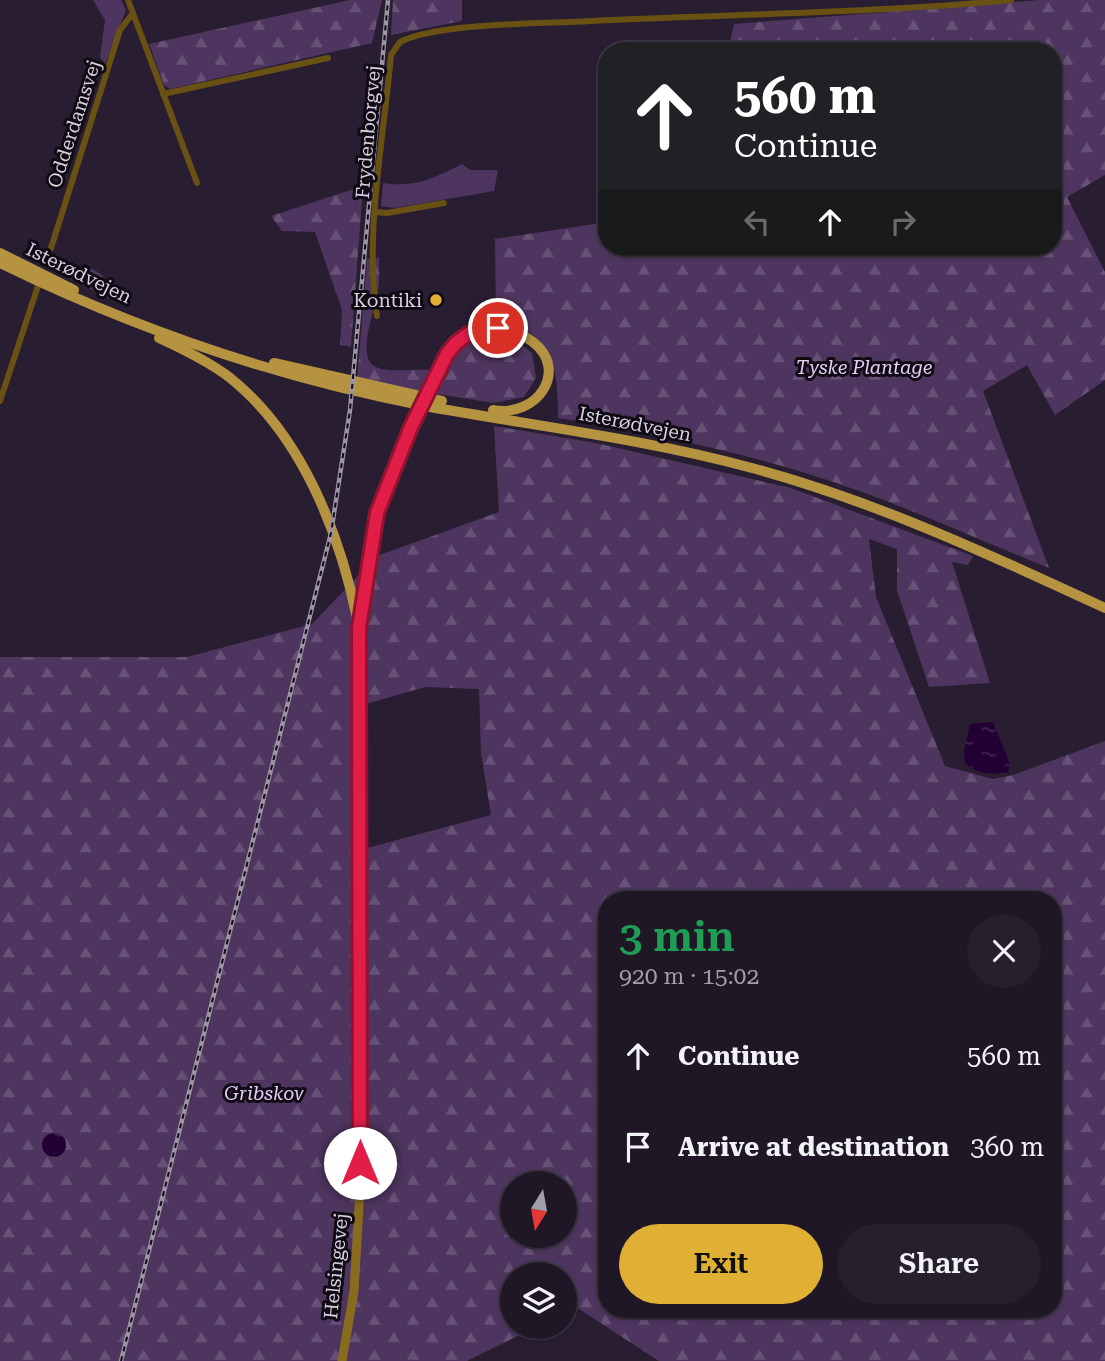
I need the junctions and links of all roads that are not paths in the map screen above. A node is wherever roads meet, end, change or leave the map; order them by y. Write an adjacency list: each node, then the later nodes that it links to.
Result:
1 (128, 0): 3 (street)
2 (1011, 0): 8 (street, Frydenborgvej)
3 (133, 13): 5 (street); 9 (street, Odderdamsvej)
4 (328, 58): 5 (street)
5 (163, 94): 6 (street)
6 (197, 183)
7 (444, 203): 8 (street, Frydenborgvej)
8 (376, 212): 14 (street, Frydenborgvej)
9 (51, 248)
10 (0, 253): 12 (highway, Isterødvejen)
11 (0, 263): 12 (highway, Isterødvejen)
12 (40, 279): 13 (highway, Isterødvejen); 15 (highway, Isterødvejen); 17 (street)
13 (105, 313): 15 (highway, Isterødvejen); 19 (highway)
14 (377, 316)
15 (142, 325): 16 (highway, Isterødvejen)
16 (213, 351): 18 (highway, Isterødvejen); 19 (highway)
17 (0, 401)
18 (1105, 608)
19 (359, 628): 20 (street, Helsingevej)
20 (342, 1361)

